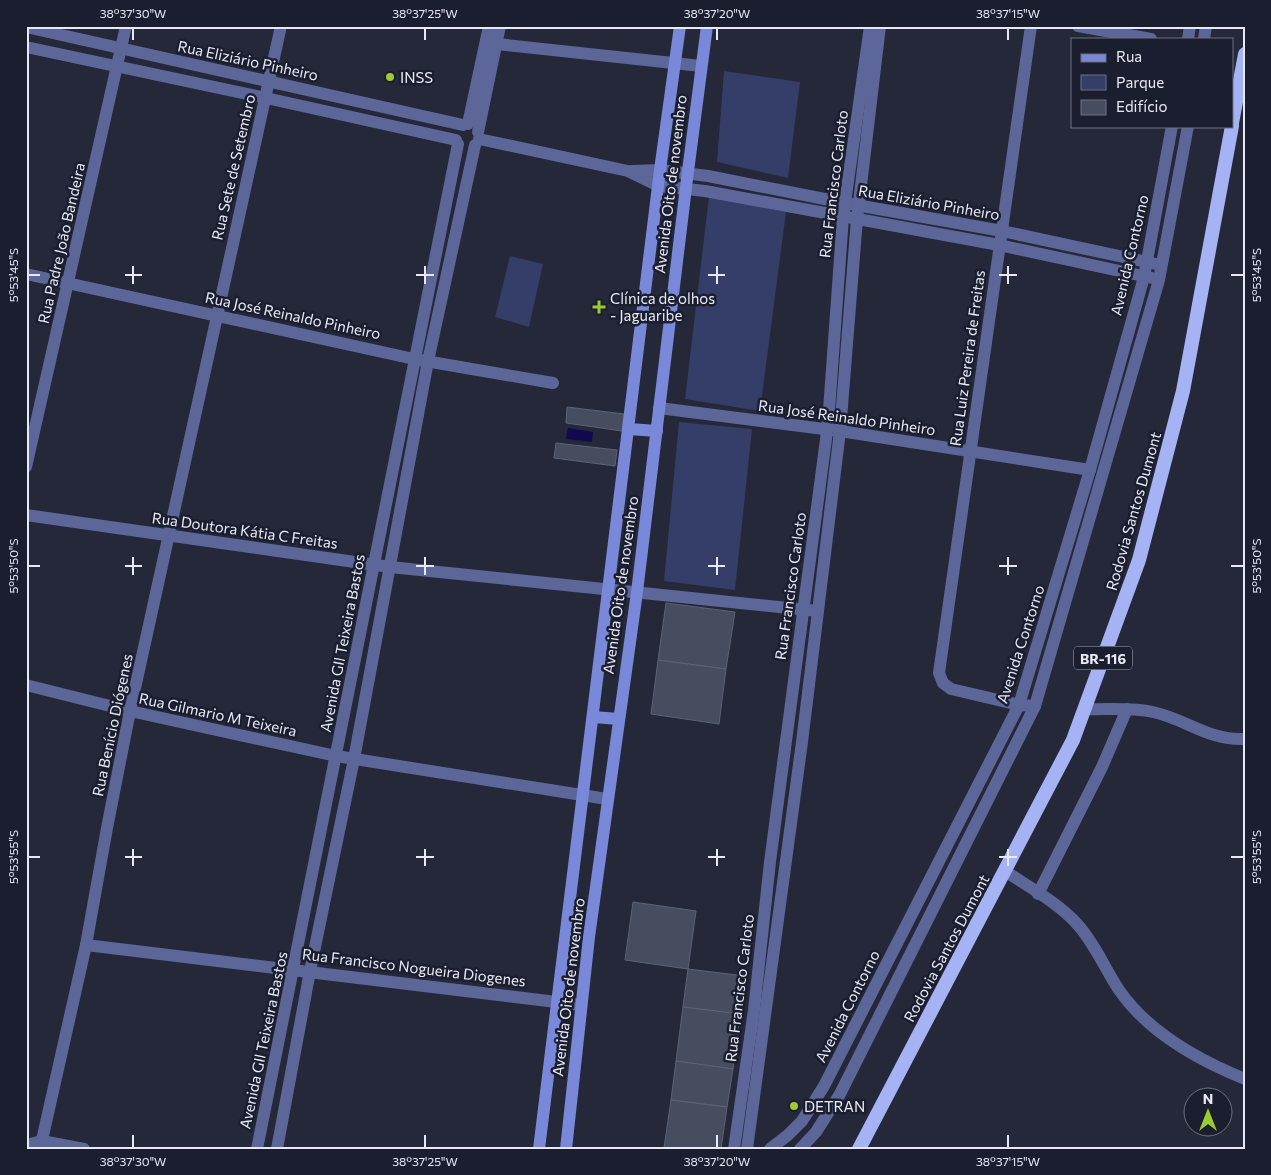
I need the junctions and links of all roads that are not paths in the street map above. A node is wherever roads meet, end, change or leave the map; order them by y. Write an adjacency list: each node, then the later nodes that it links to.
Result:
1 (126, 26): 15 (street, Rua Padre João Bandeira)
2 (281, 26): 20 (street, Rua Sete de Setembro)
3 (489, 26): 26 (street)
4 (500, 26): 13 (street)
5 (680, 26): 17 (main road, Avenida Oito de novembro)
6 (707, 26): 19 (main road, Avenida Oito de novembro)
7 (870, 26): 33 (street, Rua Francisco Carloto)
8 (880, 26): 34 (street, Rua Francisco Carloto)
9 (1031, 26): 37 (street, Rua Luiz Pereira de Freitas)
10 (1078, 26): 12 (street)
11 (26, 28): 15 (street, Rua Eliziário Pinheiro)
12 (1145, 38)
13 (497, 44): 17 (street); 26 (street)
14 (26, 47): 18 (street)
15 (121, 49): 18 (street, Rua Padre João Bandeira); 20 (street, Rua Eliziário Pinheiro)
16 (1245, 54): 22 (highway, Rodovia Santos Dumont / BR-116)
17 (675, 63): 19 (street); 28 (main road, Avenida Oito de novembro)
18 (118, 66): 21 (street); 44 (street, Rua Padre João Bandeira)
19 (701, 66): 30 (main road, Avenida Oito de novembro)
20 (269, 81): 21 (street, Rua Sete de Setembro); 26 (street, Rua Eliziário Pinheiro)
21 (266, 98): 27 (street); 45 (street, Rua Sete de Setembro)
22 (1234, 113)
23 (1172, 128): 39 (street, Avenida Contorno)
24 (1188, 128): 40 (street, Avenida Contorno)
25 (1231, 128): 71 (highway, Rodovia Santos Dumont / BR-116)
26 (472, 133): 27 (street, Avenida GIl Teixeira Bastos); 27 (street); 29 (street, Rua Eliziário Pinheiro); 47 (street)
27 (457, 142): 46 (street, Avenida GIl Teixeira Bastos)
28 (660, 170): 29 (street, Rua Eliziário Pinheiro); 30 (street, Rua Eliziário Pinheiro); 31 (main road, Avenida Oito de novembro)
29 (628, 171): 31 (street, Rua Eliziário Pinheiro)
30 (687, 172): 32 (main road, Avenida Oito de novembro); 33 (street, Rua Eliziário Pinheiro)
31 (659, 186): 32 (street, Rua Eliziário Pinheiro); 50 (main road, Avenida Oito de novembro)
32 (686, 188): 35 (street, Rua Eliziário Pinheiro); 49 (main road, Avenida Oito de novembro)
33 (845, 203): 34 (street, Rua Eliziário Pinheiro); 35 (street, Rua Francisco Carloto)
34 (858, 205): 36 (street, Rua Francisco Carloto); 37 (street, Rua Eliziário Pinheiro)
35 (843, 217): 36 (street, Rua Eliziário Pinheiro); 51 (street, Rua Francisco Carloto)
36 (857, 219): 38 (street, Rua Eliziário Pinheiro); 51 (street, Rua Francisco Carloto)
37 (1002, 231): 38 (street, Rua Luiz Pereira de Freitas); 39 (street, Rua Eliziário Pinheiro)
38 (999, 245): 42 (street, Rua Eliziário Pinheiro); 55 (street, Rua Luiz Pereira de Freitas)
39 (1148, 263): 40 (street, Rua Eliziário Pinheiro); 42 (street, Avenida Contorno)
40 (1163, 266): 43 (street, Avenida Contorno)
41 (26, 274): 44 (street, Rua José Reinaldo Pinheiro)
42 (1144, 277): 43 (street, Rua Eliziário Pinheiro); 57 (street, Avenida Contorno)
43 (1159, 280): 70 (street, Avenida Contorno)
44 (68, 283): 45 (street, Rua José Reinaldo Pinheiro); 56 (street, Rua Padre João Bandeira)
45 (217, 316): 46 (street, Rua José Reinaldo Pinheiro); 61 (street, Rua Benício Diógenes)
46 (414, 359): 47 (street, Rua José Reinaldo Pinheiro); 53 (street, Avenida GIl Teixeira Bastos)
47 (428, 361): 48 (street, Rua José Reinaldo Pinheiro); 54 (street)
48 (554, 383)
49 (659, 408): 51 (street, Rua José Reinaldo Pinheiro); 52 (main road, Avenida Oito de novembro)
50 (629, 429): 52 (main road); 64 (main road, Avenida Oito de novembro)
51 (834, 430): 55 (street, Rua José Reinaldo Pinheiro); 59 (street, Rua Francisco Carloto); 60 (street, Rua Francisco Carloto)
52 (656, 431): 65 (main road, Avenida Oito de novembro)
53 (398, 446): 54 (street); 62 (street, Avenida GIl Teixeira Bastos)
54 (413, 449): 63 (street)
55 (970, 452): 57 (street, Rua José Reinaldo Pinheiro); 69 (street, Rua Luiz Pereira de Freitas)
56 (26, 467)
57 (1090, 470): 69 (street, Avenida Contorno)
58 (26, 515): 61 (street, Rua Doutora Kátia C Freitas)
59 (815, 522): 60 (street); 66 (street, Rua Francisco Carloto)
60 (829, 524): 67 (street, Rua Francisco Carloto)
61 (169, 536): 62 (street, Rua Doutora Kátia C Freitas); 73 (street, Rua Benício Diógenes)
62 (374, 564): 63 (street, Rua Doutora Kátia C Freitas); 77 (street, Avenida GIl Teixeira Bastos)
63 (390, 567): 64 (street, Rua Doutora Kátia C Freitas); 78 (street)
64 (609, 590): 65 (street, Rua Doutora Kátia C Freitas); 74 (main road, Avenida Oito de novembro)
65 (637, 592): 66 (street, Rua Doutora Kátia C Freitas); 75 (main road, Avenida Oito de novembro)
66 (804, 610): 67 (street, Rua Doutora Kátia C Freitas); 81 (street, Rua Francisco Carloto)
67 (818, 611): 82 (street, Rua Francisco Carloto)
68 (26, 685): 73 (street, Rua Gilmario M Teixeira)
69 (1019, 705): 70 (street); 95 (street, Avenida Contorno)
70 (1035, 706): 96 (street, Avenida Contorno)
71 (1084, 709): 72 (street); 83 (highway, Rodovia Santos Dumont / BR-116)
72 (1127, 709): 76 (street); 84 (street)
73 (130, 711): 77 (street, Rua Gilmario M Teixeira); 89 (street, Rua Benício Diógenes)
74 (593, 717): 75 (main road); 79 (main road, Avenida Oito de novembro)
75 (619, 719): 80 (main road, Avenida Oito de novembro)
76 (1245, 739)
77 (336, 756): 78 (street, Rua Gilmario M Teixeira); 90 (street, Avenida GIl Teixeira Bastos)
78 (354, 759): 79 (street, Rua Gilmario M Teixeira); 91 (street)
79 (582, 795): 80 (street, Rua Gilmario M Teixeira); 87 (main road, Avenida Oito de novembro)
80 (607, 799): 88 (main road, Avenida Oito de novembro)
81 (776, 817): 82 (street); 85 (street, Rua Francisco Carloto)
82 (791, 820): 86 (street, Rua Francisco Carloto)
83 (1005, 871): 84 (street); 108 (highway, Rodovia Santos Dumont / BR-116)
84 (1038, 894): 94 (street)
85 (763, 923): 86 (street); 104 (street, Rua Francisco Carloto)
86 (777, 924): 105 (street, Rua Francisco Carloto)
87 (565, 934): 88 (main road); 92 (main road, Avenida Oito de novembro)
88 (589, 937): 93 (main road, Avenida Oito de novembro)
89 (86, 945): 90 (street, Rua Francisco Nogueira Diogenes); 98 (street, Rua Benício Diógenes)
90 (294, 969): 91 (street, Rua Francisco Nogueira Diogenes); 100 (street, Avenida GIl Teixeira Bastos)
91 (310, 971): 92 (street, Rua Francisco Nogueira Diogenes); 101 (street)
92 (558, 1001): 93 (street, Rua Francisco Nogueira Diogenes); 102 (main road, Avenida Oito de novembro)
93 (581, 1005): 103 (main road, Avenida Oito de novembro)
94 (1245, 1079)
95 (824, 1086): 96 (street); 106 (street, Avenida Contorno)
96 (840, 1094): 107 (street, Avenida Contorno)
97 (26, 1145): 98 (street)
98 (41, 1145): 99 (street)
99 (84, 1149)
100 (257, 1149)
101 (277, 1149)
102 (539, 1149)
103 (566, 1149)
104 (734, 1149)
105 (747, 1149)
106 (770, 1149)
107 (800, 1149)
108 (859, 1149)

